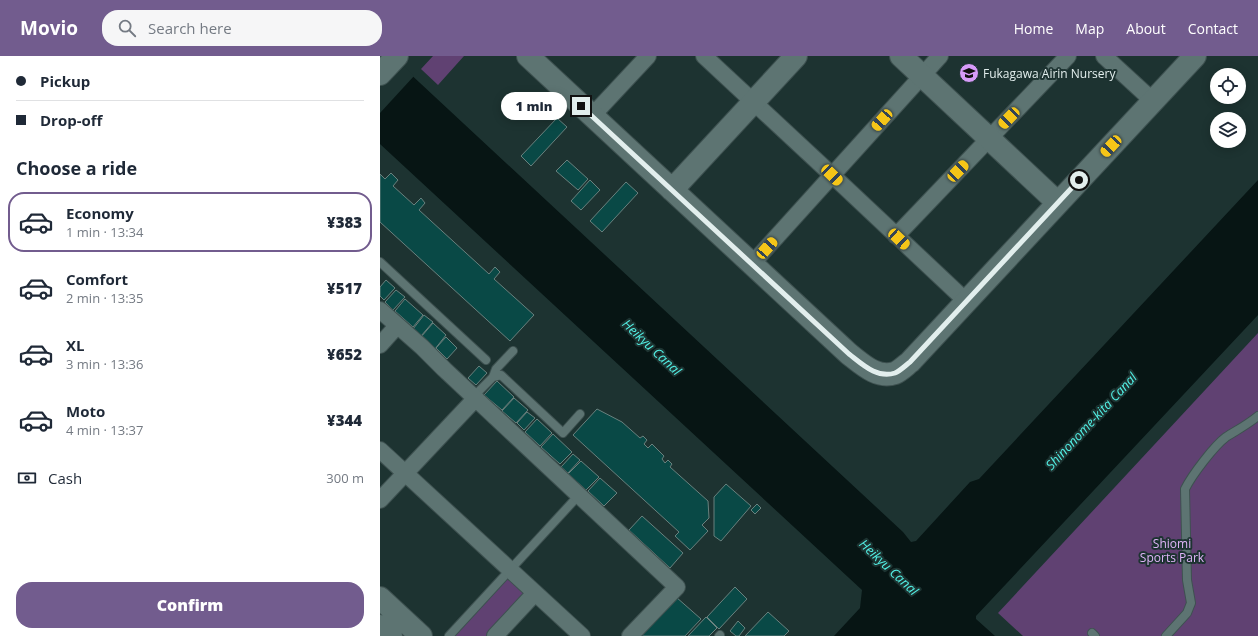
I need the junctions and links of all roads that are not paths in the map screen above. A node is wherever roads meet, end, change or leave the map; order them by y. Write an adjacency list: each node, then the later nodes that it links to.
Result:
1 (397, 56): 11 (street)
2 (528, 56): 15 (street)
3 (648, 56): 15 (street)
4 (704, 56): 14 (street)
5 (796, 56): 14 (street)
6 (901, 56): 12 (street)
7 (940, 56): 12 (street)
8 (1068, 56): 16 (street)
9 (1104, 56): 13 (street)
10 (1195, 56): 13 (street)
11 (380, 74)
12 (921, 76): 16 (street); 17 (street)
13 (1153, 101): 19 (street)
14 (753, 102): 17 (street); 18 (street)
15 (592, 116): 18 (street)
16 (990, 139): 19 (street); 20 (street)
17 (832, 175): 20 (street); 22 (street)
18 (672, 190): 22 (street)
19 (1058, 203): 23 (street)
20 (896, 236): 23 (street)
21 (380, 262): 28 (lane)
22 (752, 264): 23 (street)
23 (966, 301)
24 (380, 310): 25 (street)
25 (397, 326): 26 (street); 30 (street)
26 (380, 345)
27 (513, 351): 29 (lane)
28 (486, 360)
29 (493, 377): 30 (lane); 31 (lane)
30 (475, 397): 34 (street); 35 (street)
31 (580, 414)
32 (1258, 416): 47 (lane)
33 (380, 450): 34 (street)
34 (405, 473): 36 (street); 37 (street)
35 (579, 495): 37 (lane); 46 (street)
36 (380, 500)
37 (510, 570): 38 (street); 43 (lane)
38 (535, 593): 44 (street); 45 (street)
39 (380, 598): 42 (street)
40 (380, 626): 41 (street)
41 (391, 636)
42 (420, 636)
43 (449, 636)
44 (494, 636)
45 (582, 636)
46 (630, 636)
47 (1166, 636)

